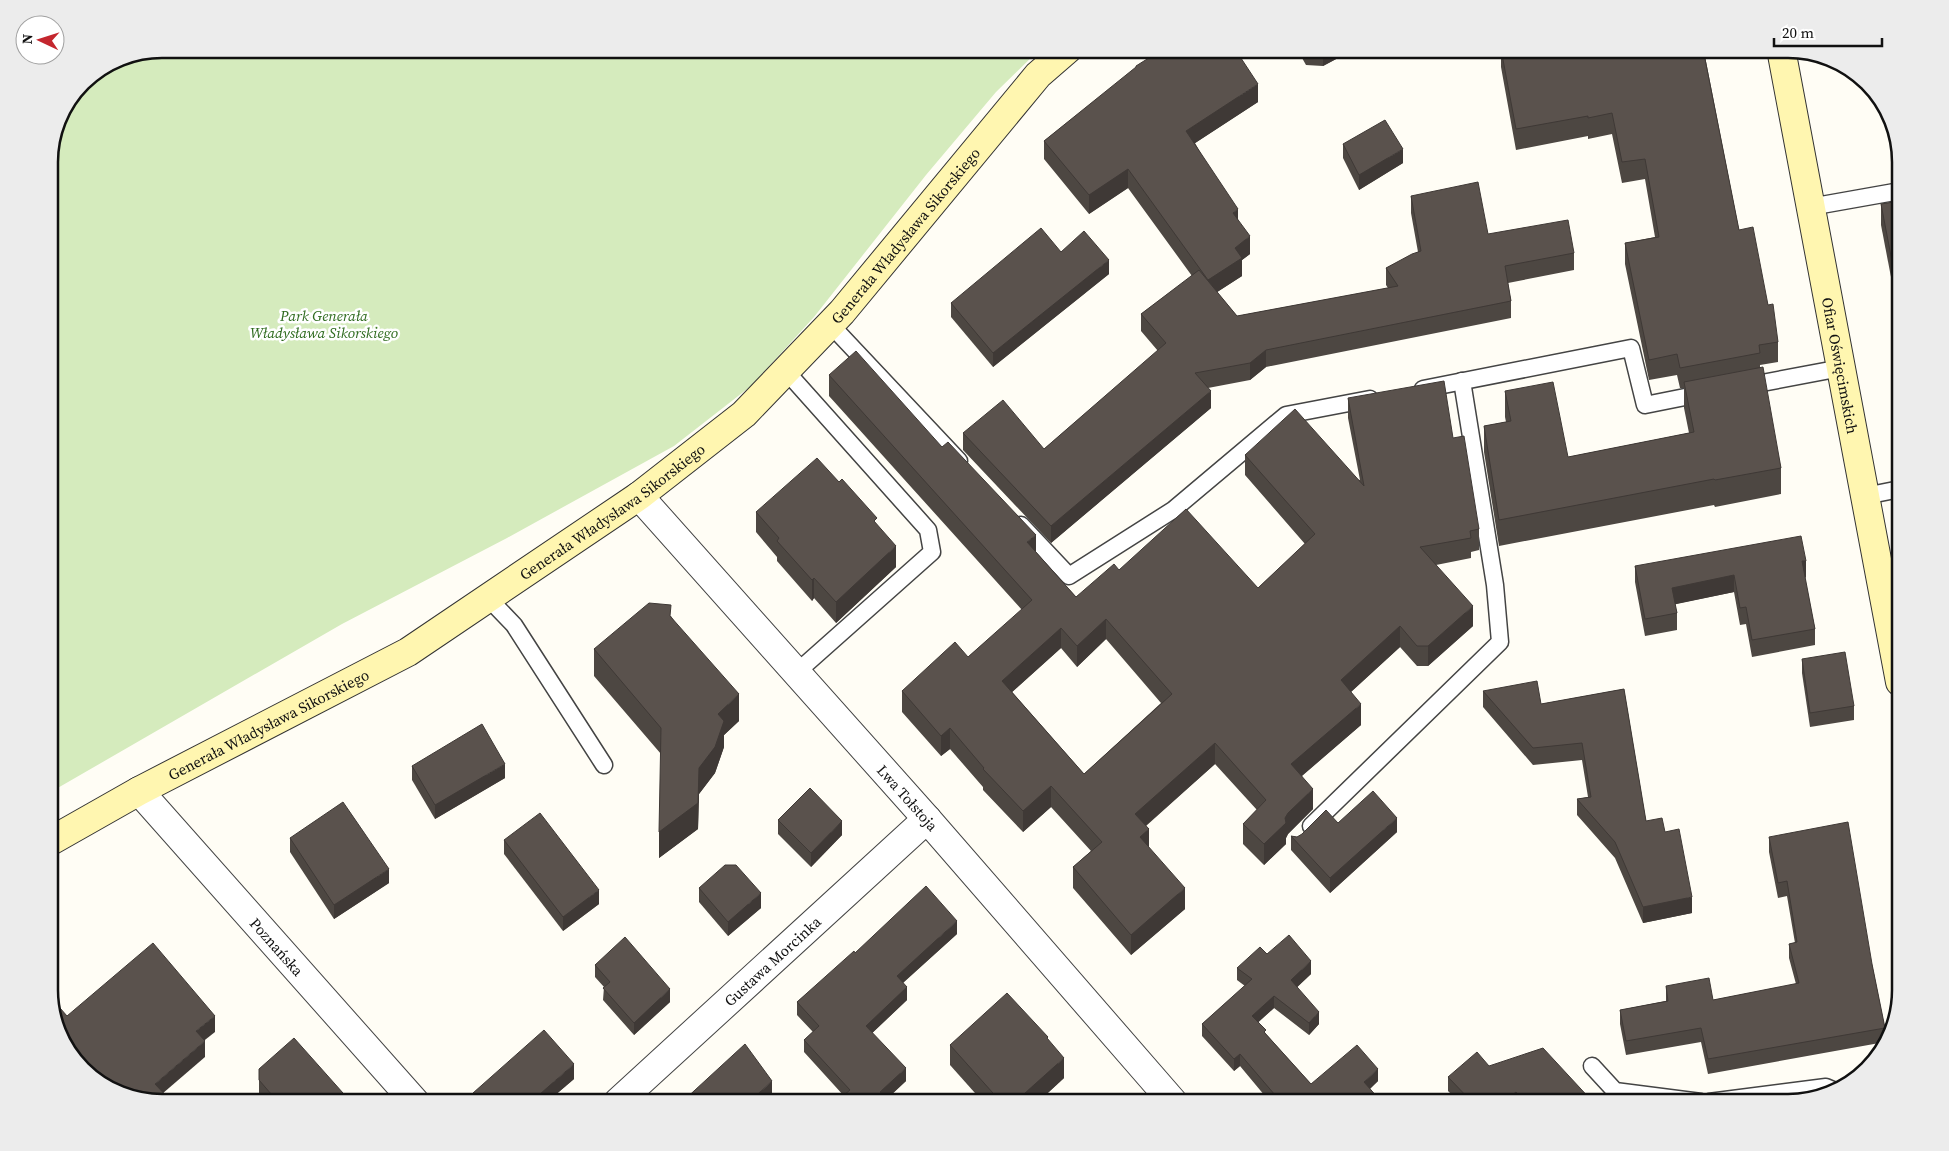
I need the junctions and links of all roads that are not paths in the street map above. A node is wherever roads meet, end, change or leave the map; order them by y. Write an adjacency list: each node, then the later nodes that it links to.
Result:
1 (1057, 58): 5 (street, Generała Władysława Sikorskiego)
2 (1783, 58): 4 (street, Ofiar Oświęcimskich)
3 (1891, 193): 4 (lane)
4 (1810, 207): 6 (street, Ofiar Oświęcimskich)
5 (830, 324): 7 (street, Generała Władysława Sikorskiego); 11 (lane)
6 (1841, 368): 8 (lane); 14 (street, Ofiar Oświęcimskich)
7 (785, 370): 13 (street, Generała Władysława Sikorskiego); 18 (lane)
8 (1462, 381): 9 (lane); 22 (lane)
9 (1403, 392)
10 (1384, 396): 15 (lane)
11 (972, 474)
12 (1891, 491): 14 (lane)
13 (639, 496): 16 (street, Generała Władysława Sikorskiego); 18 (street, Lwa Tołstoja)
14 (1865, 496): 17 (street, Ofiar Oświęcimskich)
15 (1011, 515)
16 (488, 598): 19 (lane); 20 (street, Generała Władysława Sikorskiego)
17 (1892, 637)
18 (797, 672): 21 (street, Lwa Tołstoja)
19 (604, 765)
20 (139, 791): 23 (street, Generała Władysława Sikorskiego); 26 (street, Poznańska)
21 (927, 819): 27 (street, Gustawa Morcinka); 28 (street, Lwa Tołstoja)
22 (1302, 834)
23 (58, 837)
24 (1592, 1066): 29 (lane)
25 (1824, 1087): 30 (lane)
26 (408, 1094)
27 (627, 1094)
28 (1157, 1094)
29 (1632, 1094)
30 (1771, 1094)

